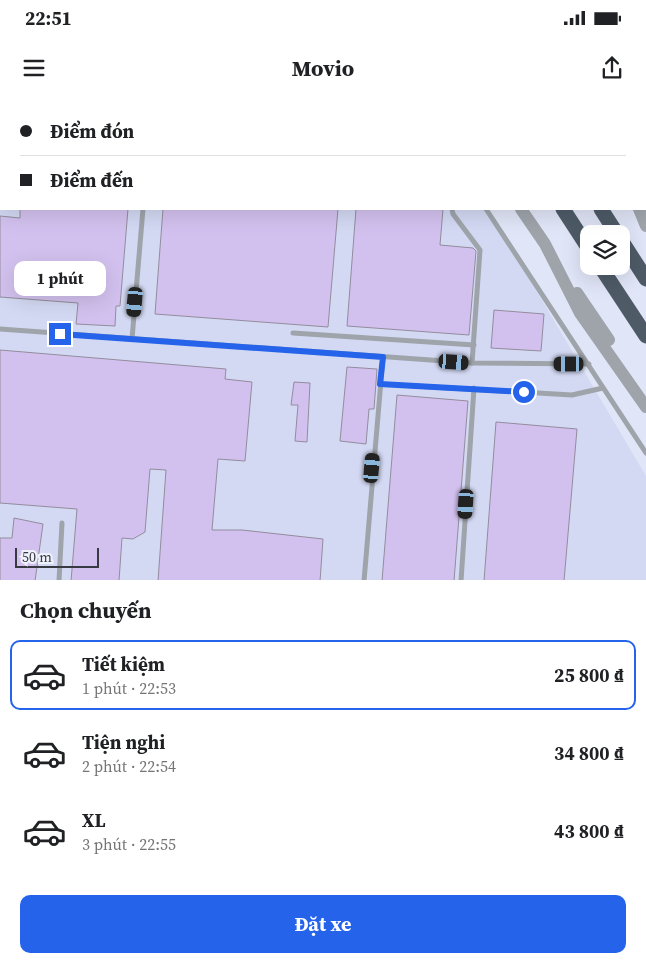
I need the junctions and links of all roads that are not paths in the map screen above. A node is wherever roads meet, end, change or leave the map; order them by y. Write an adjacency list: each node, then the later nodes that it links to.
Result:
1 (143, 210): 18 (lane)
2 (452, 210): 19 (lane)
3 (487, 210): 22 (lane)
4 (522, 210): 12 (street)
5 (563, 210): 10 (highway)
6 (602, 210): 8 (highway)
7 (639, 210): 9 (street)
8 (611, 225)
9 (646, 226)
10 (580, 236)
11 (630, 254): 14 (highway)
12 (554, 260): 26 (street); 27 (street)
13 (606, 275): 17 (highway)
14 (646, 278)
15 (0, 329): 18 (lane)
16 (293, 333): 19 (lane)
17 (646, 336)
18 (132, 339): 20 (lane)
19 (474, 345): 21 (lane)
20 (383, 357): 21 (lane); 23 (lane)
21 (472, 363): 22 (lane)
22 (589, 364): 25 (lane)
23 (380, 384): 24 (lane); 31 (lane)
24 (474, 388): 25 (lane); 32 (lane)
25 (603, 388): 28 (lane)
26 (646, 394)
27 (646, 408)
28 (646, 452)
29 (62, 523): 30 (lane)
30 (59, 580)
31 (364, 580)
32 (461, 580)

